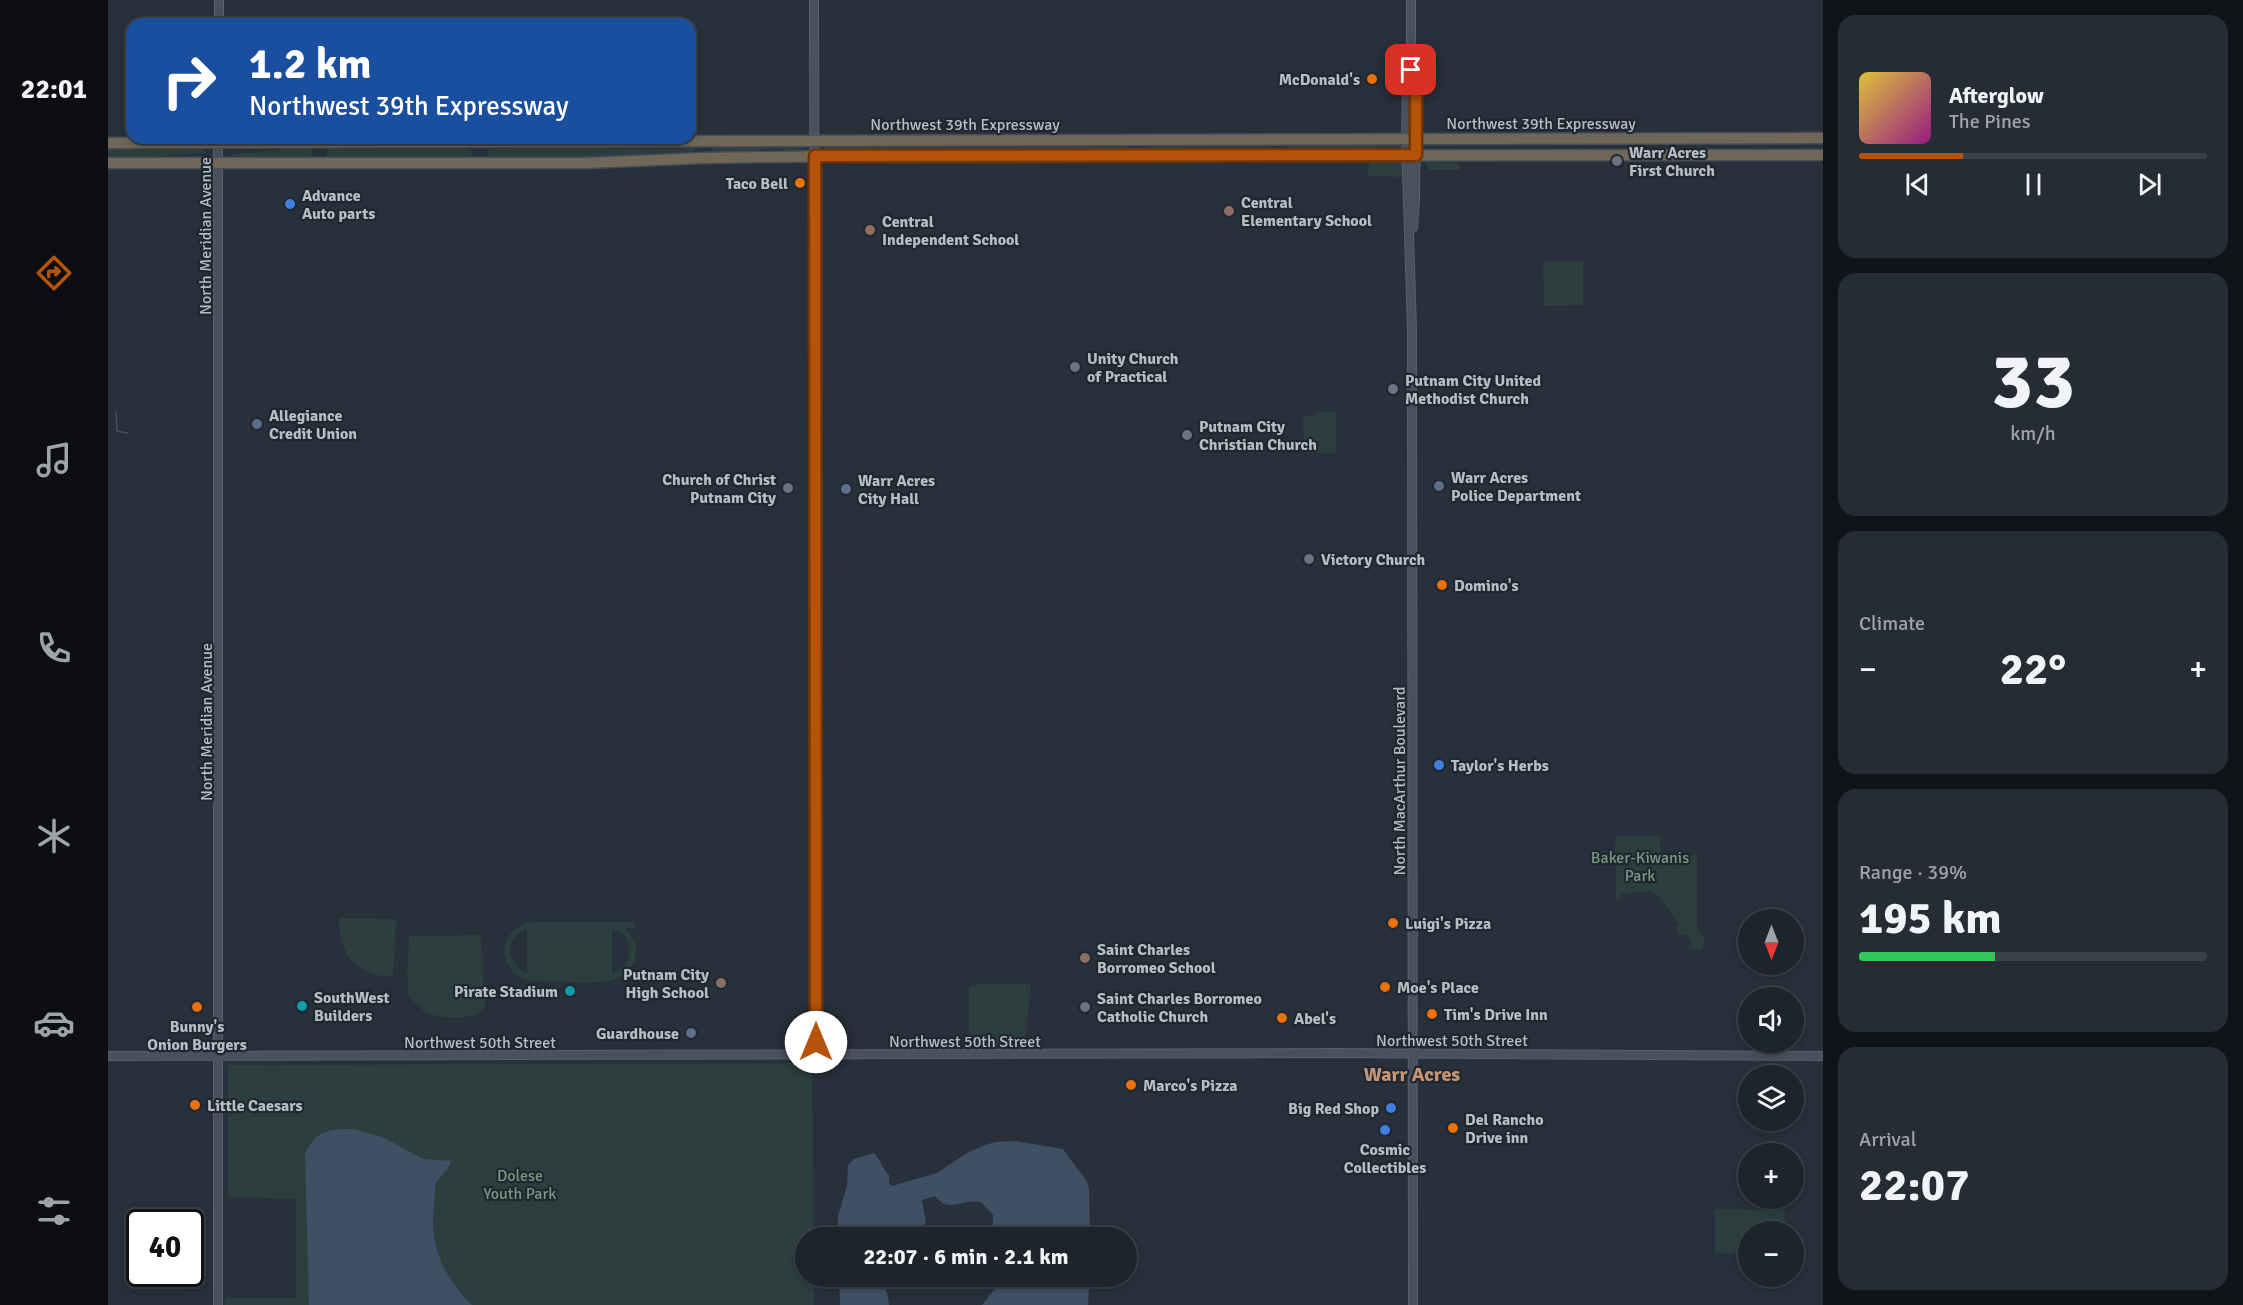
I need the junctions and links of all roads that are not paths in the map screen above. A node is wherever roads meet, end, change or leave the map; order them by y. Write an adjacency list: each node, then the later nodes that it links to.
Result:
1 (219, 0): 4 (main road)
2 (814, 0): 11 (main road)
3 (1411, 0): 5 (main road, North MacArthur Boulevard)
4 (219, 18)
5 (1411, 138): 6 (highway, Northwest 39th Expressway); 11 (highway, Northwest 39th Expressway); 16 (main road, North MacArthur Boulevard)
6 (1671, 138): 7 (highway, Northwest 39th Expressway); 17 (highway)
7 (1685, 138): 8 (highway, Northwest 39th Expressway); 18 (highway)
8 (1760, 138): 9 (highway, Northwest 39th Expressway); 15 (highway)
9 (1823, 138)
10 (696, 139): 11 (highway, Northwest 39th Expressway)
11 (815, 139): 20 (main road)
12 (108, 143): 13 (highway, Northwest 39th Expressway)
13 (126, 143)
14 (218, 144): 22 (main road, North Meridian Avenue)
15 (1759, 154): 18 (highway, Northwest 39th Expressway); 19 (highway, Northwest 39th Expressway)
16 (1411, 155): 17 (highway, Northwest 39th Expressway); 20 (highway, Northwest 39th Expressway); 23 (main road, North MacArthur Boulevard)
17 (1671, 155): 18 (highway, Northwest 39th Expressway)
18 (1685, 155)
19 (1823, 155)
20 (815, 156): 22 (highway, Northwest 39th Expressway); 24 (main road)
21 (108, 163): 22 (highway, Northwest 39th Expressway)
22 (219, 164): 26 (main road, North Meridian Avenue)
23 (1413, 1053): 24 (main road, Northwest 50th Street); 27 (main road, Northwest 50th Street); 29 (main road, North MacArthur Boulevard)
24 (816, 1054): 26 (main road, Northwest 50th Street)
25 (108, 1056): 26 (main road, Northwest 50th Street)
26 (219, 1056): 28 (main road, North Meridian Avenue)
27 (1823, 1056)
28 (218, 1305)
29 (1413, 1305)

